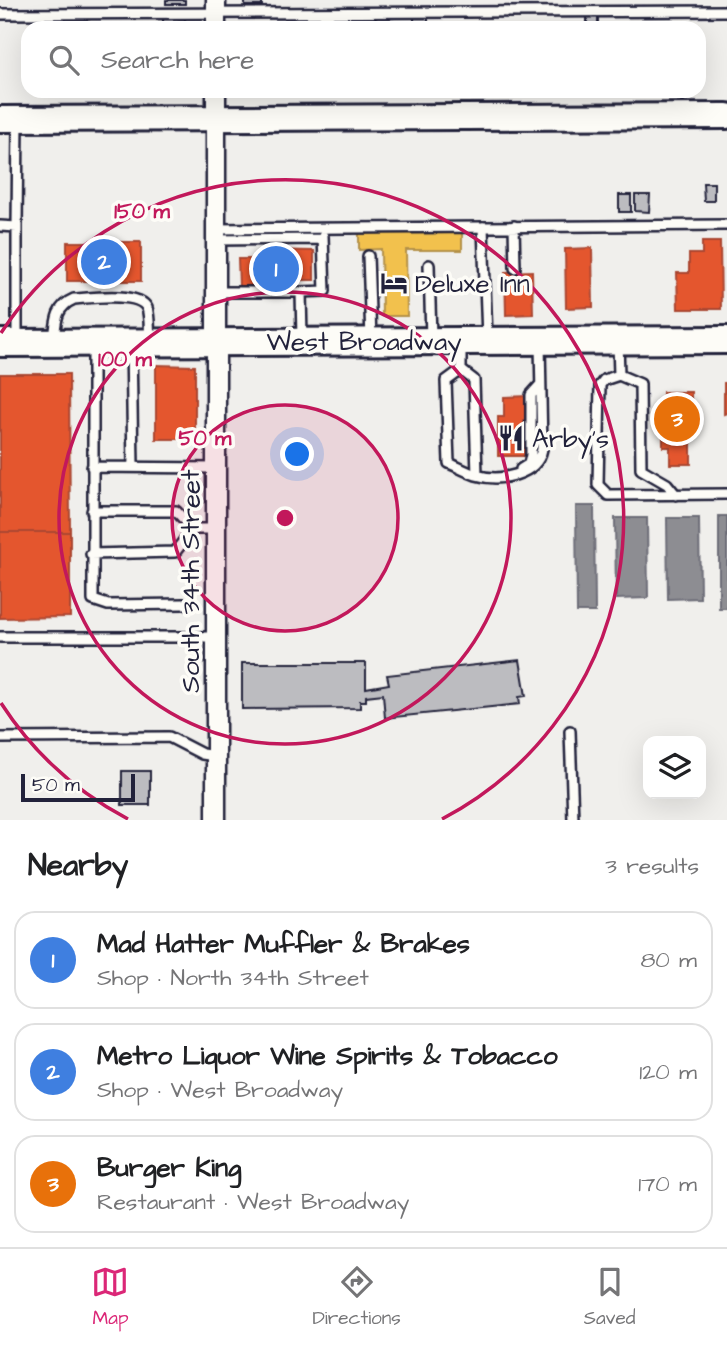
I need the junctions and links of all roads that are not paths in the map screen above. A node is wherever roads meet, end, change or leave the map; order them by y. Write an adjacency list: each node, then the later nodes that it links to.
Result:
1 (727, 11): 3 (lane)
2 (0, 14): 3 (lane)
3 (216, 14)
4 (216, 98): 7 (street, South 34th Street)
5 (727, 116): 7 (street)
6 (9, 119): 7 (street); 11 (lane)
7 (216, 119): 15 (street, South 34th Street)
8 (727, 225): 10 (lane)
9 (0, 226): 11 (lane)
10 (514, 226): 12 (lane); 20 (lane)
11 (17, 227): 30 (lane)
12 (483, 227): 13 (lane); 28 (lane)
13 (323, 228): 14 (lane); 17 (lane)
14 (248, 229): 15 (lane); 16 (lane)
15 (216, 234): 16 (lane); 21 (street, South 34th Street)
16 (248, 239): 17 (lane)
17 (323, 239): 22 (lane)
18 (368, 256): 26 (lane)
19 (429, 265): 27 (lane)
20 (515, 268)
21 (216, 292): 22 (lane); 34 (street, South 34th Street)
22 (301, 292): 25 (lane)
23 (618, 340): 24 (main road, West Broadway); 29 (main road, West Broadway); 36 (lane)
24 (727, 340)
25 (302, 341): 26 (main road, West Broadway); 34 (main road, West Broadway)
26 (371, 341): 27 (main road, West Broadway)
27 (431, 341): 28 (main road, West Broadway)
28 (474, 341): 29 (main road, West Broadway); 35 (lane)
29 (540, 341): 40 (lane)
30 (8, 342): 31 (main road, West Broadway)
31 (54, 342): 32 (main road, West Broadway); 33 (lane)
32 (93, 342): 33 (main road, West Broadway); 37 (lane)
33 (141, 342): 34 (main road, West Broadway); 38 (lane)
34 (216, 342): 39 (street, South 34th Street)
35 (461, 370): 40 (lane); 40 (lane)
36 (619, 375): 42 (lane); 42 (lane)
37 (92, 467): 38 (lane); 43 (lane)
38 (134, 467): 39 (lane)
39 (216, 468): 44 (street, South 34th Street)
40 (477, 475)
41 (727, 494): 42 (lane)
42 (676, 495)
43 (92, 511): 45 (lane); 46 (lane)
44 (216, 529): 45 (lane); 49 (street, South 34th Street)
45 (193, 530): 46 (lane)
46 (91, 554): 47 (lane)
47 (184, 604)
48 (0, 637): 49 (lane)
49 (216, 637): 52 (street, South 34th Street)
50 (570, 730): 54 (lane)
51 (0, 738): 52 (lane)
52 (216, 756): 53 (street, South 34th Street)
53 (216, 820)
54 (573, 820)

